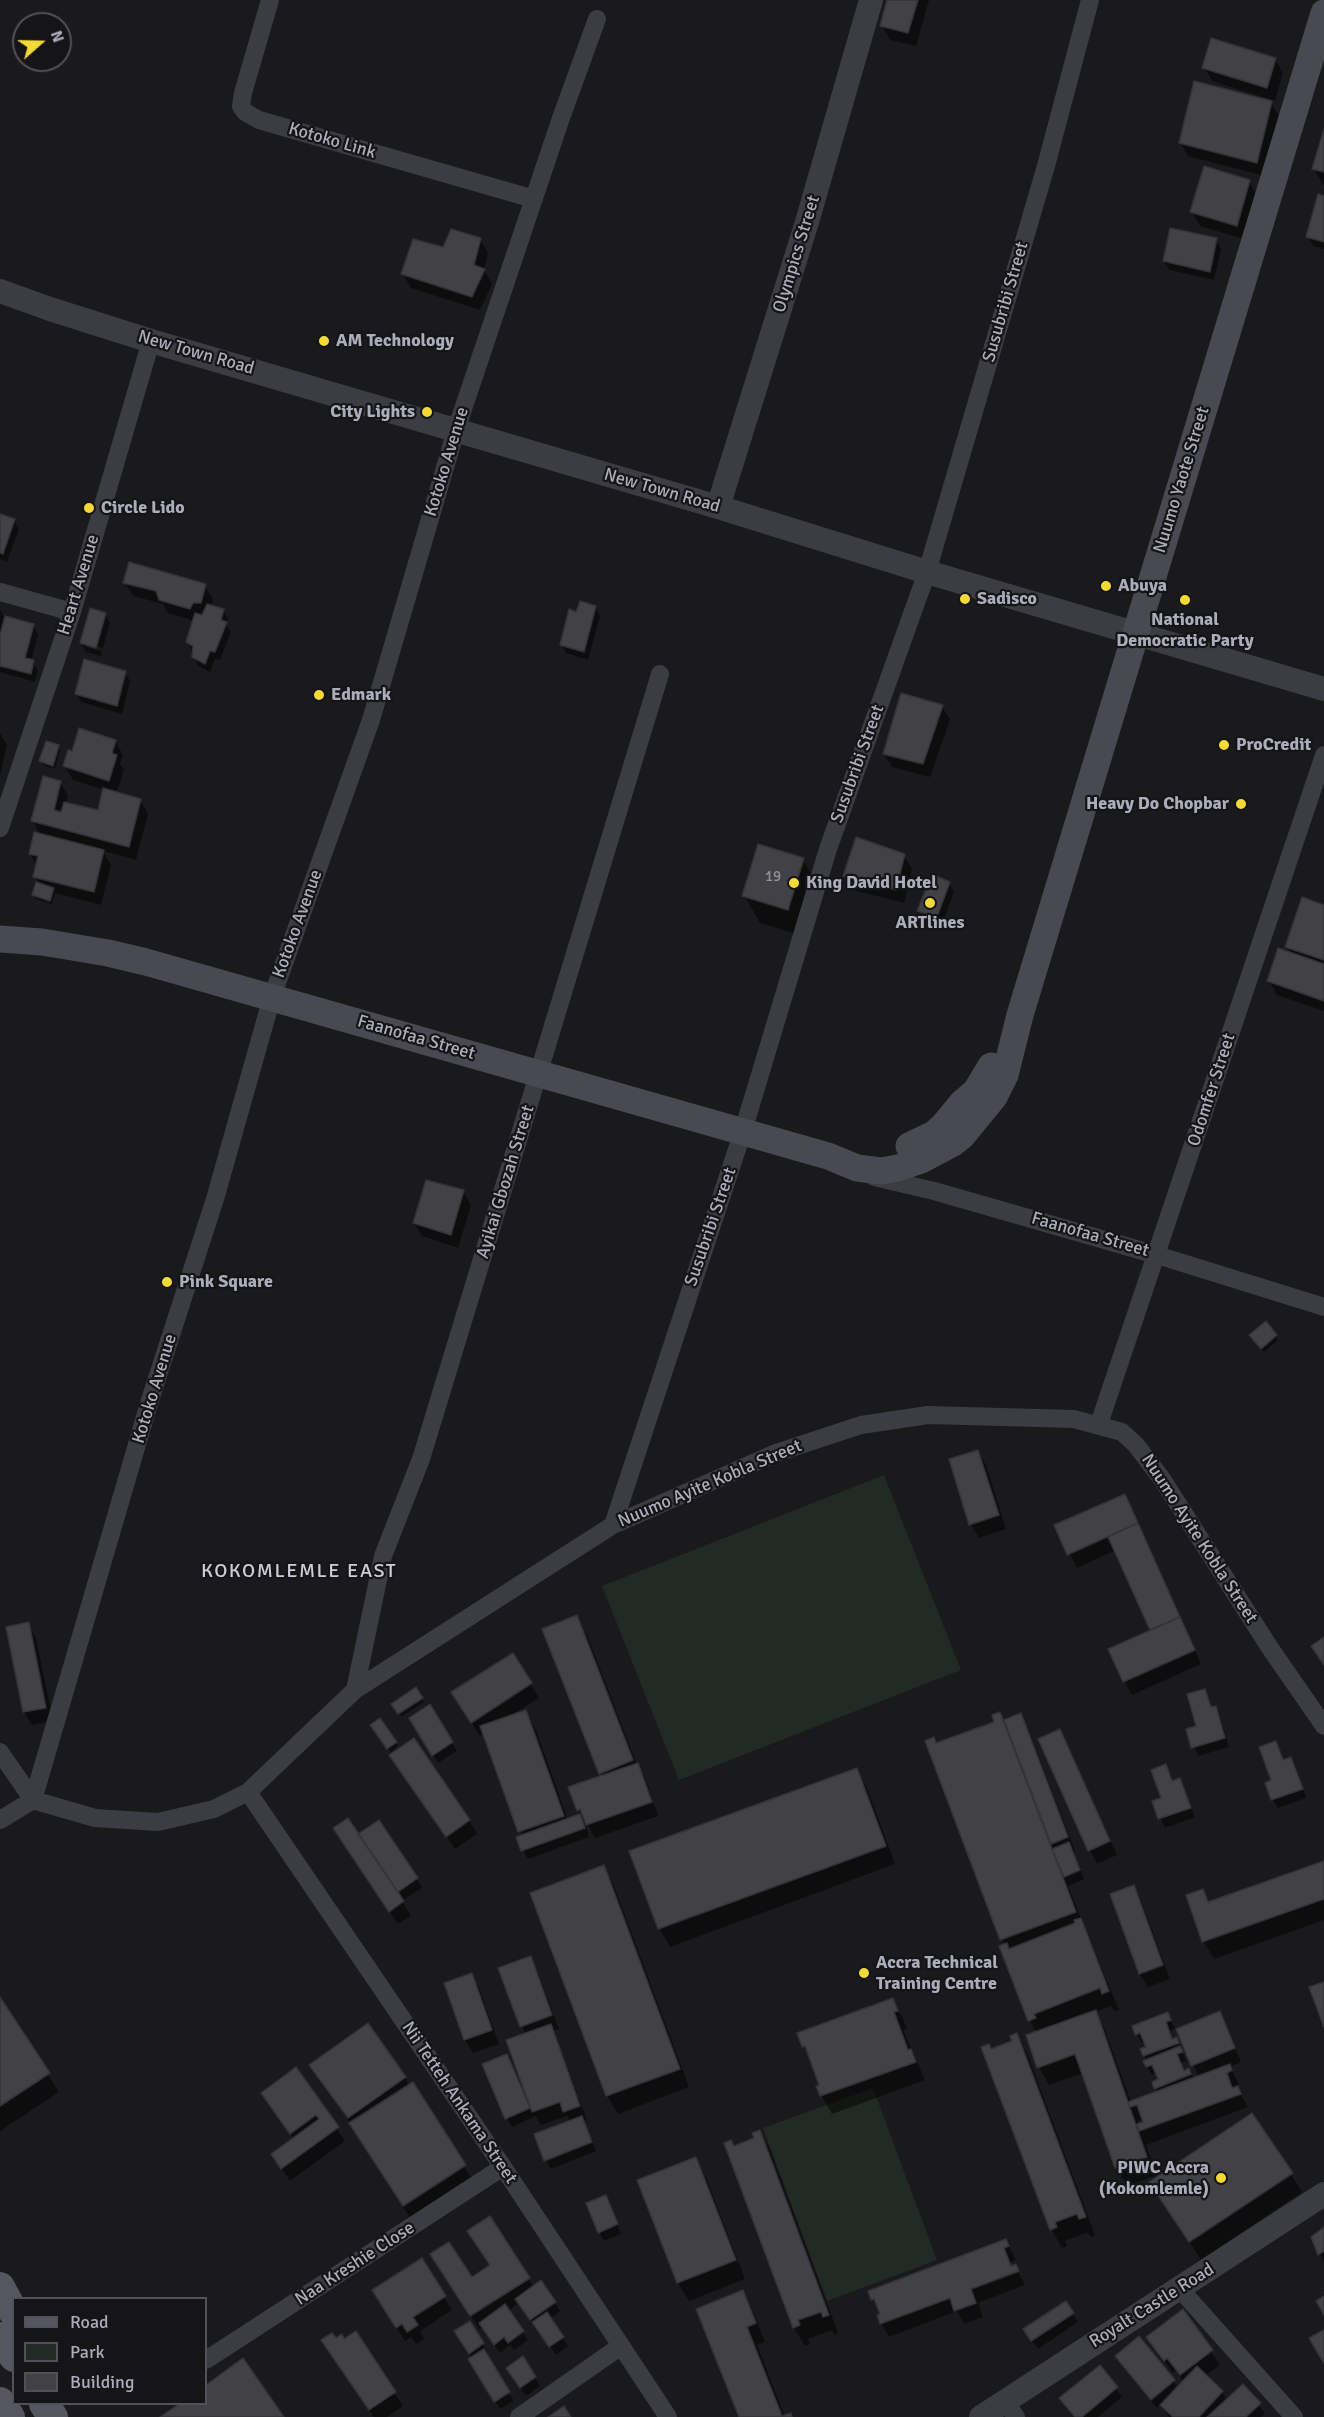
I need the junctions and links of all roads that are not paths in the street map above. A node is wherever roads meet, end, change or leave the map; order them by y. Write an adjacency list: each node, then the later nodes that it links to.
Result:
1 (270, 0): 6 (street, Kotoko Link)
2 (871, 0): 10 (street, Olympics Street)
3 (1090, 0): 11 (street, Susubribi Street)
4 (1324, 13): 14 (main road, Nuumo Yaote Street)
5 (597, 20): 6 (street, Kotoko Avenue)
6 (534, 199): 9 (street, Kotoko Avenue)
7 (0, 291): 8 (street, New Town Road)
8 (151, 341): 9 (street, New Town Road); 13 (street, Heart Avenue)
9 (456, 430): 10 (street, New Town Road); 20 (street, Kotoko Avenue)
10 (718, 507): 11 (street, New Town Road)
11 (927, 572): 14 (street, New Town Road); 23 (street, Susubribi Street)
12 (0, 592): 13 (street)
13 (72, 612): 18 (street, Heart Avenue)
14 (1135, 632): 16 (street, New Town Road); 21 (main road, Nuumo Yaote Street)
15 (660, 674): 22 (street, Ayikai Gbozah Street)
16 (1324, 689)
17 (1324, 755): 26 (street, Odomfer Street)
18 (0, 828)
19 (0, 939): 20 (main road, Faanofaa Street)
20 (272, 998): 22 (main road, Faanofaa Street); 34 (street, Kotoko Avenue)
21 (1020, 1015): 24 (main road, Nuumo Yaote Street); 25 (main road, Nuumo Yaote Street)
22 (539, 1074): 23 (main road, Faanofaa Street); 30 (street, Ayikai Gbozah Street)
23 (743, 1131): 24 (main road, Faanofaa Street); 29 (street, Susubribi Street)
24 (828, 1156): 25 (main road, Nuumo Yaote Street)
25 (857, 1168): 26 (street, Faanofaa Street)
26 (1157, 1254): 27 (street, Faanofaa Street); 28 (street, Odomfer Street)
27 (1324, 1307)
28 (1099, 1424): 29 (street, Nuumo Ayite Kobla Street); 31 (street, Nuumo Ayite Kobla Street)
29 (613, 1525): 30 (street, Nuumo Ayite Kobla Street)
30 (355, 1690): 33 (street, Nuumo Ayite Kobla Street)
31 (1324, 1726)
32 (0, 1752): 34 (street)
33 (248, 1792): 34 (street, Nuumo Ayite Kobla Street); 36 (street, Nii Tetteh Ankama Street)
34 (33, 1800): 35 (street)
35 (0, 1820)
36 (503, 2167): 42 (street, Nii Tetteh Ankama Street); 44 (street, Naa Kreshie Close)
37 (1324, 2194): 39 (street, Royalt Castle Road)
38 (0, 2287): 40 (main road)
39 (1180, 2289): 46 (street, Royalt Castle Road); 51 (street)
40 (12, 2309)
41 (0, 2337): 43 (main road)
42 (621, 2346): 48 (street); 49 (street, Nii Tetteh Ankama Street)
43 (12, 2354)
44 (207, 2359)
45 (0, 2402): 47 (main road)
46 (1010, 2409): 50 (street, Royalt Castle Road)
47 (10, 2417)
48 (519, 2417)
49 (668, 2417)
50 (981, 2417)
51 (1294, 2417)

